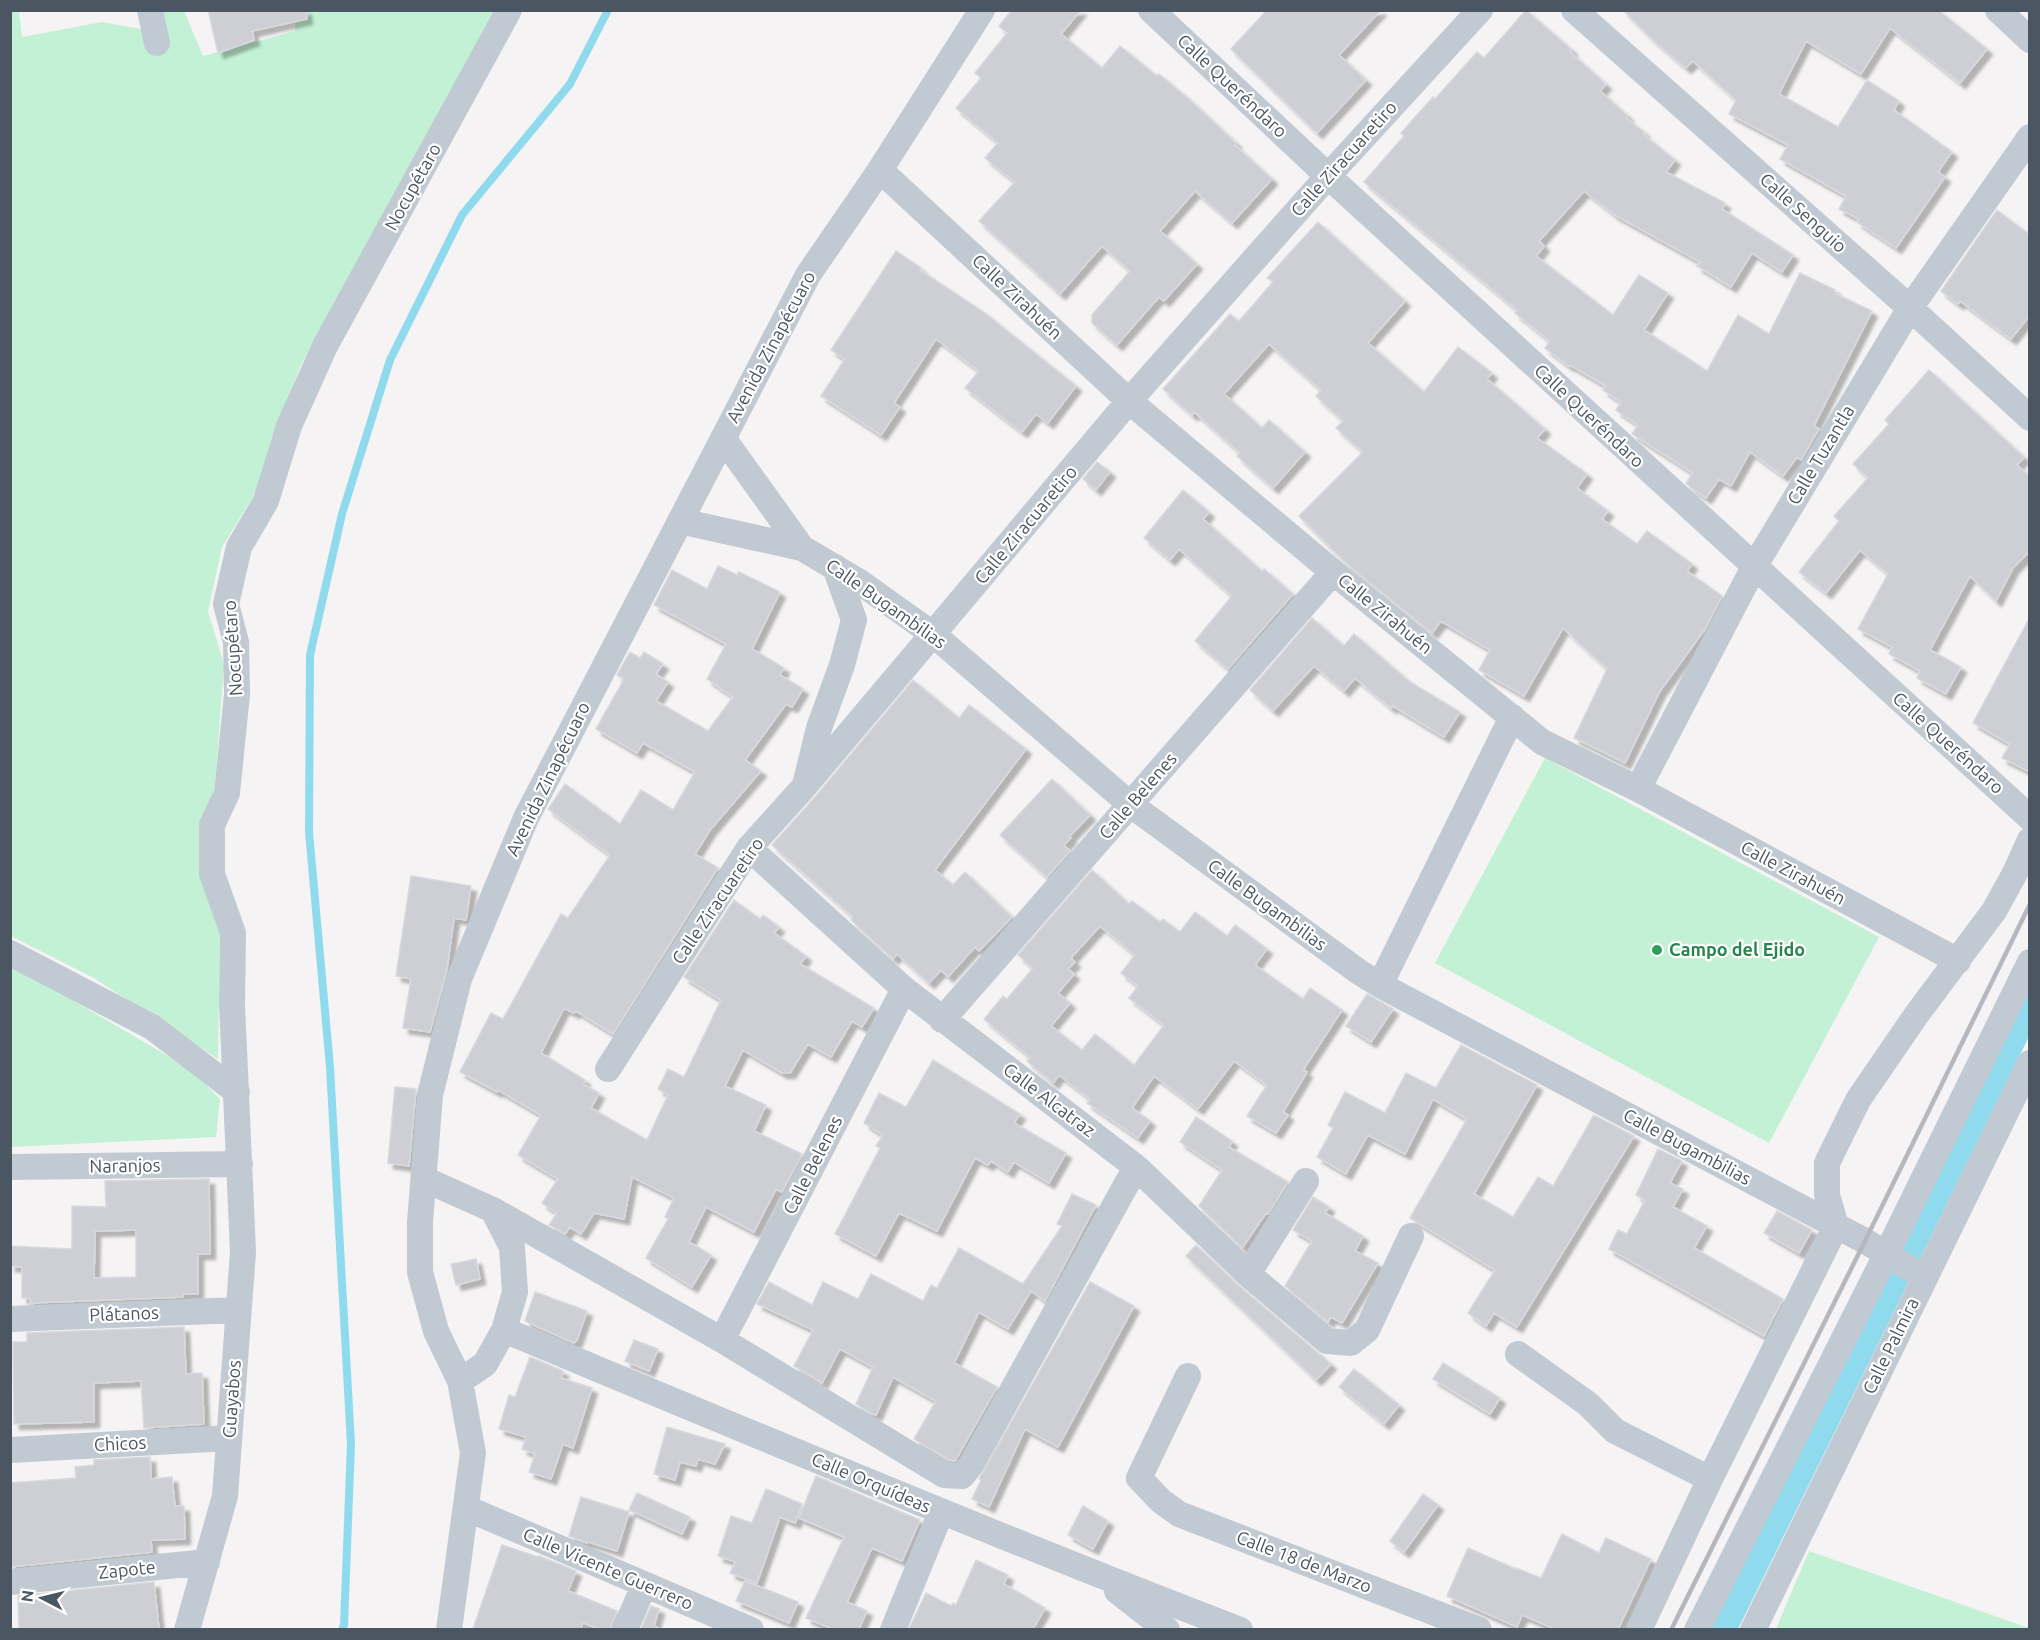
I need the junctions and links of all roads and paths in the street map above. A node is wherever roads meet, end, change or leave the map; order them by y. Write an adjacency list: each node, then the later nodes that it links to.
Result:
1 (150, 10): 9 (street)
2 (510, 10): 38 (street, Nocupétaro)
3 (981, 10): 11 (street, Avenida Zinapécuaro)
4 (1151, 10): 12 (street, Calle Queréndaro)
5 (1480, 10): 12 (street, Calle Ziracuaretiro)
6 (1574, 10): 13 (street, Calle Senguio)
7 (1998, 10): 8 (street)
8 (2030, 40)
9 (157, 43)
10 (2030, 137): 13 (street, Calle Tuzantla)
11 (880, 170): 14 (street, Calle Zirahuén); 16 (street, Avenida Zinapécuaro)
12 (1328, 176): 14 (street, Calle Ziracuaretiro); 20 (street, Calle Queréndaro)
13 (1910, 308): 15 (street, Calle Senguio); 20 (street, Calle Tuzantla)
14 (1129, 401): 21 (street, Calle Zirahuén); 22 (street, Calle Ziracuaretiro)
15 (2030, 418)
16 (723, 438): 17 (street, Avenida Zinapécuaro); 18 (street)
17 (680, 521): 18 (street, Calle Bugambilias); 42 (street, Avenida Zinapécuaro)
18 (802, 548): 19 (street, Calle Bugambilias)
19 (835, 567): 22 (street, Calle Bugambilias); 24 (street)
20 (1754, 567): 25 (street, Calle Tuzantla); 27 (street, Calle Queréndaro)
21 (1333, 572): 23 (street, Calle Zirahuén); 26 (street, Calle Belenes)
22 (934, 635): 24 (street, Calle Ziracuaretiro); 26 (street, Calle Bugambilias)
23 (1512, 717): 25 (street, Calle Zirahuén); 33 (street)
24 (804, 787): 29 (street, Calle Ziracuaretiro)
25 (1638, 789): 31 (street, Calle Zirahuén)
26 (1131, 805): 33 (street, Calle Bugambilias); 35 (street, Calle Belenes)
27 (2030, 818)
28 (2030, 840): 31 (street)
29 (748, 848): 34 (street, Calle Alcatraz); 37 (street, Calle Ziracuaretiro)
30 (10, 953): 38 (street)
31 (1958, 961): 45 (street)
32 (2030, 962): 47 (street)
33 (1380, 985): 45 (street, Calle Bugambilias)
34 (904, 989): 35 (street, Calle Alcatraz); 53 (street, Calle Belenes)
35 (942, 1020): 41 (street, Calle Alcatraz)
36 (2030, 1063): 49 (street, Calle Palmira)
37 (608, 1069)
38 (237, 1092): 39 (street, Nocupétaro)
39 (240, 1164): 40 (street, Naranjos); 50 (street, Guayabos)
40 (10, 1167)
41 (1136, 1167): 48 (street, Calle Alcatraz); 53 (street)
42 (424, 1179): 44 (street); 56 (street, Avenida Zinapécuaro)
43 (1306, 1180): 48 (street)
44 (493, 1210): 52 (street); 53 (street)
45 (1836, 1226): 47 (street, Calle Bugambilias); 59 (street)
46 (1411, 1236): 48 (street, Calle Alcatraz)
47 (1889, 1254): 49 (street, Calle Bugambilias); 75 (street)
48 (1248, 1274)
49 (1922, 1276): 76 (street, Calle Palmira)
50 (238, 1310): 51 (street, Plátanos); 57 (street, Guayabos)
51 (10, 1318)
52 (504, 1330): 56 (street); 61 (street, Calle Orquídeas)
53 (722, 1340)
54 (1518, 1354): 59 (street)
55 (1188, 1376): 73 (street, Calle 18 de Marzo)
56 (460, 1381): 60 (street, Avenida Zinapécuaro)
57 (229, 1438): 58 (street, Chicos); 62 (street, Guayabos)
58 (10, 1450)
59 (1710, 1479): 74 (street)
60 (466, 1508): 65 (street, Calle Vicente Guerrero); 68 (street, Avenida Zinapécuaro)
61 (942, 1512): 63 (street, Calle Orquídeas); 70 (street)
62 (207, 1562): 64 (street, Zapote); 67 (street, Guayabos)
63 (1097, 1575): 71 (street); 72 (street, Calle Orquídeas)
64 (10, 1582)
65 (644, 1585): 66 (street, Calle Vicente Guerrero); 69 (street)
66 (737, 1627)
67 (187, 1629)
68 (449, 1629)
69 (625, 1629)
70 (893, 1629)
71 (1167, 1629)
72 (1240, 1629)
73 (1479, 1629)
74 (1639, 1629)
75 (1697, 1629)
76 (1753, 1629)

